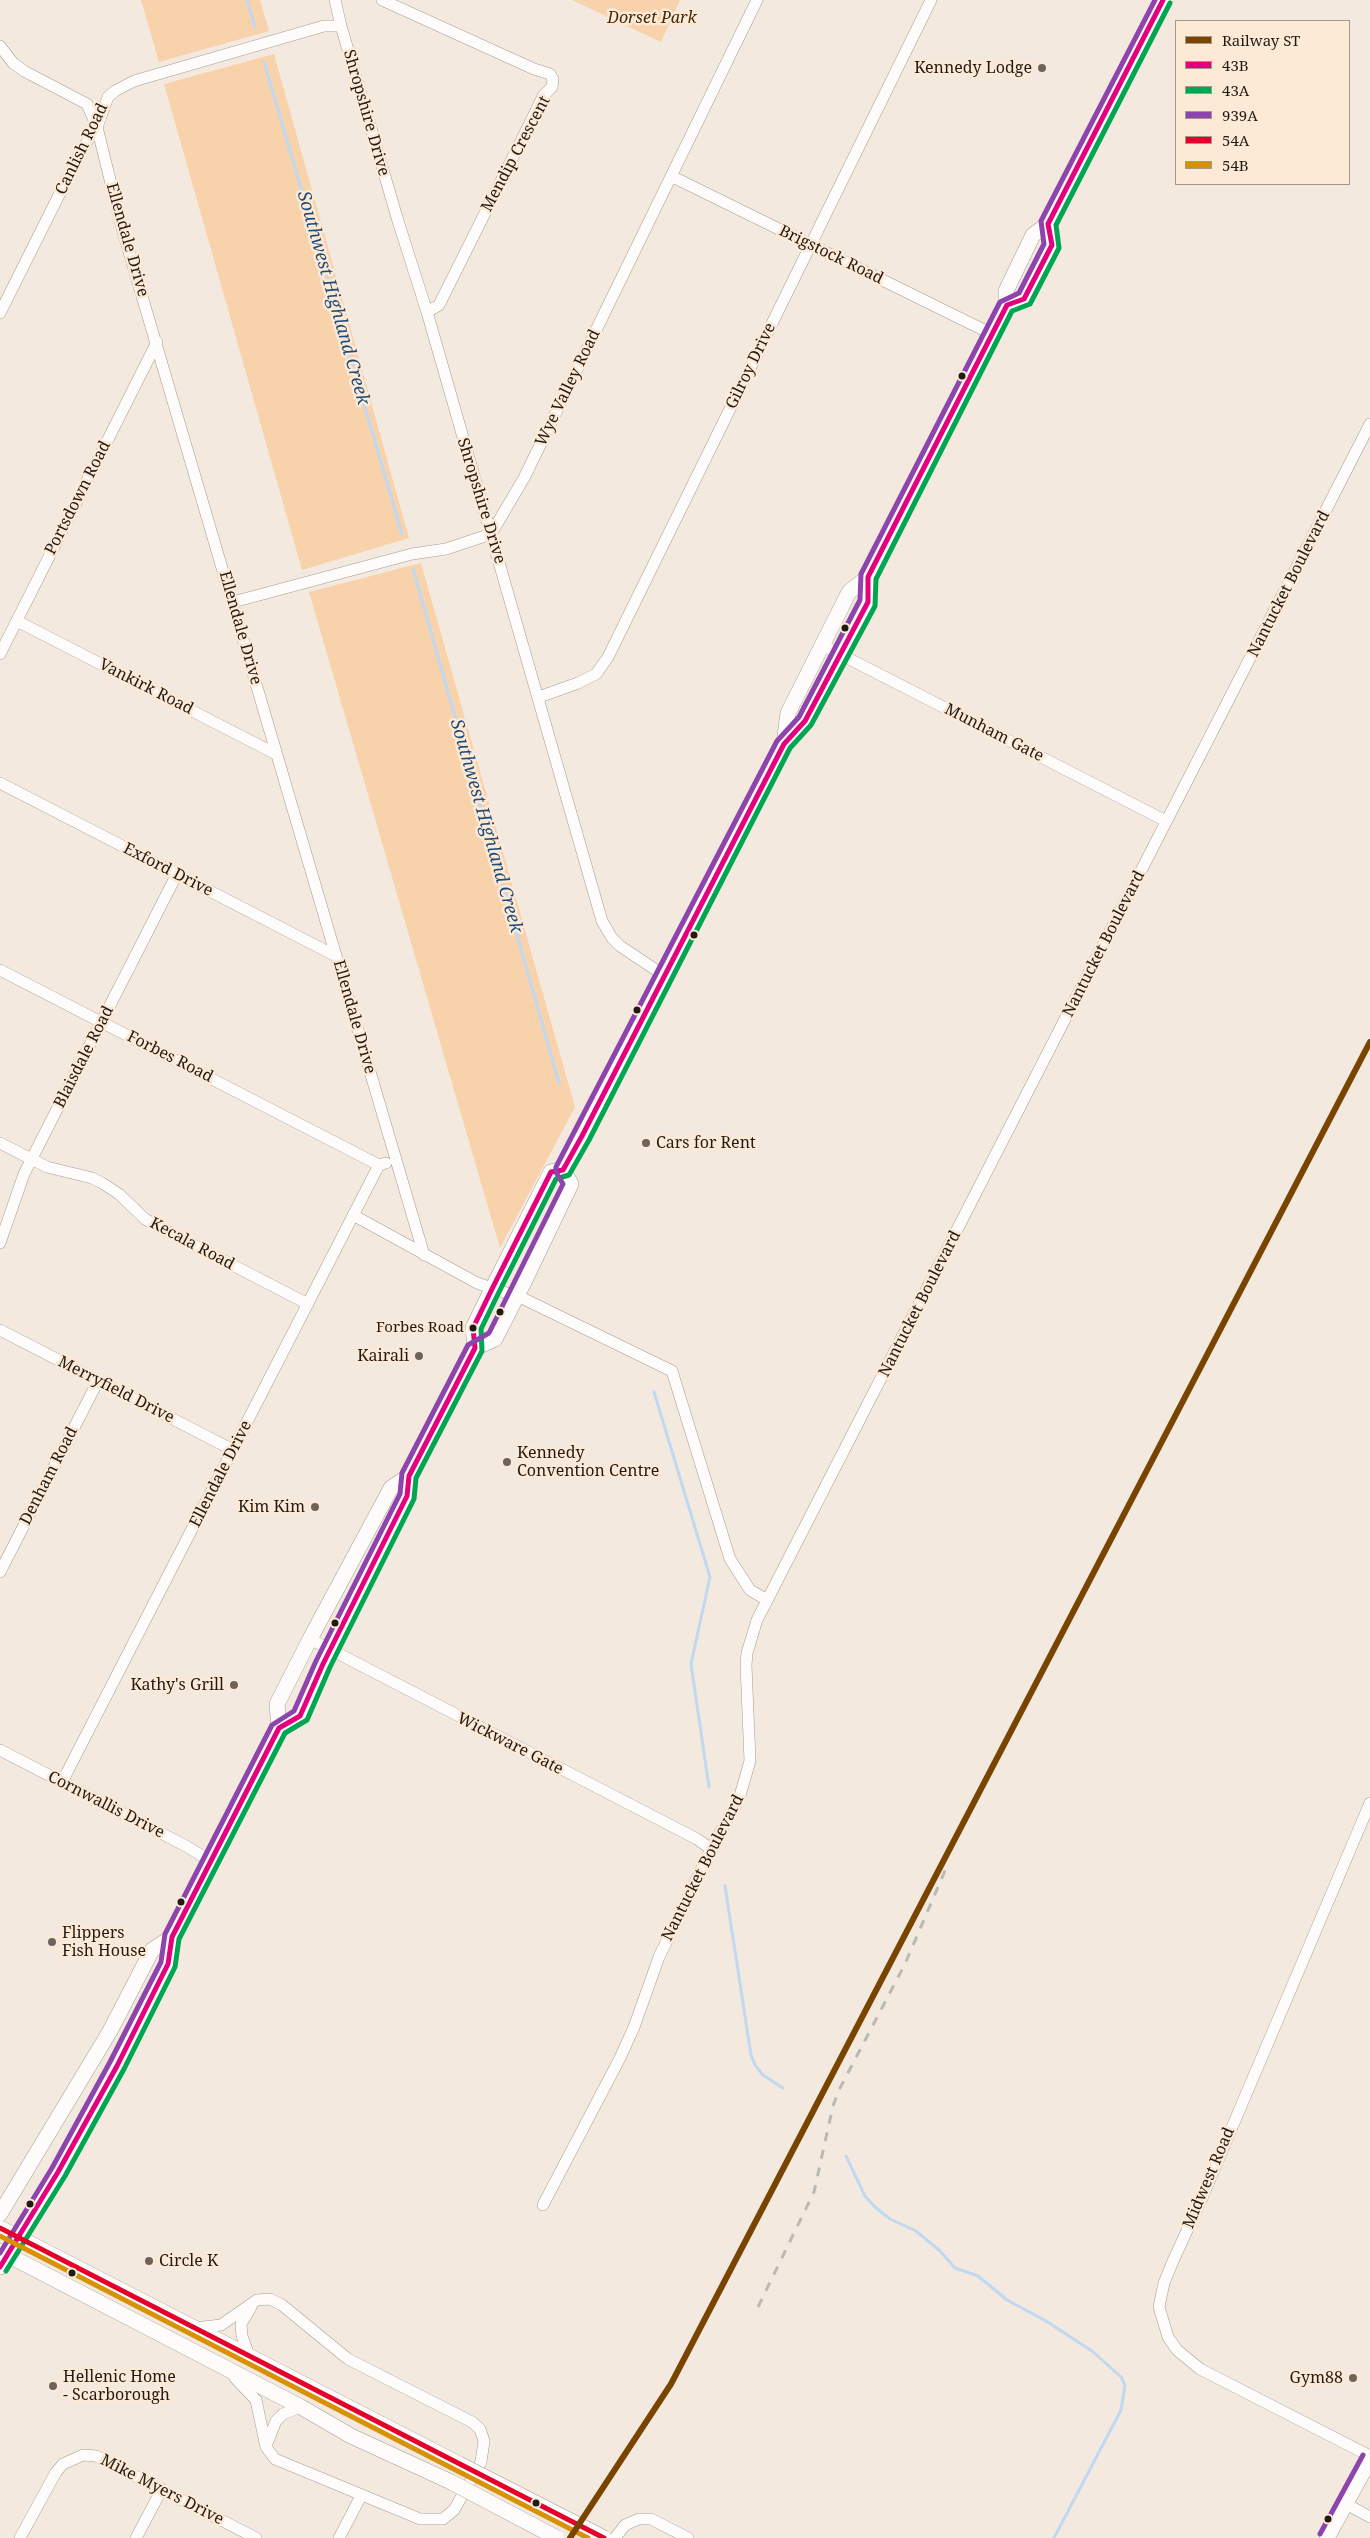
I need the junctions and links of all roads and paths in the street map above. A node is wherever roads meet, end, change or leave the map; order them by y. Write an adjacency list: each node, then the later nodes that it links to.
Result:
1 (335, 0): 6 (street, Shropshire Drive)
2 (382, 0): 13 (street, Mendip Crescent)
3 (757, 0): 9 (street, Wye Valley Road)
4 (931, 0): 11 (street, Gilroy Drive)
5 (1163, 0): 10 (main road)
6 (341, 26): 8 (street, Canlish Road); 13 (street, Shropshire Drive)
7 (0, 46): 8 (street, Ellendale Drive)
8 (97, 127): 14 (street, Canlish Road); 16 (street, Ellendale Drive)
9 (671, 176): 11 (street, Brigstock Road); 18 (street, Wye Valley Road)
10 (1048, 224): 12 (main road); 12 (main road)
11 (810, 246): 15 (street, Brigstock Road); 25 (street, Gilroy Drive)
12 (1007, 305): 15 (main road)
13 (428, 312): 18 (street, Shropshire Drive)
14 (0, 313)
15 (992, 334): 19 (main road)
16 (157, 342): 20 (street, Ellendale Drive); 21 (street, Portsdown Road)
17 (1370, 424): 29 (street, Nantucket Boulevard)
18 (491, 534): 20 (street); 25 (street, Shropshire Drive)
19 (868, 577): 22 (main road); 24 (main road)
20 (233, 602): 27 (street, Ellendale Drive)
21 (17, 620): 23 (street, Portsdown Road); 27 (street, Vankirk Road)
22 (822, 646): 24 (street, Munham Gate); 26 (main road)
23 (0, 654)
24 (840, 654): 26 (main road); 29 (street, Munham Gate)
25 (539, 697): 33 (street, Shropshire Drive)
26 (784, 744): 33 (main road)
27 (276, 754): 31 (street, Ellendale Drive)
28 (0, 783): 30 (street, Exford Drive)
29 (1166, 821): 52 (street, Nantucket Boulevard)
30 (177, 874): 31 (street, Exford Drive); 34 (street, Blaisdale Road)
31 (336, 956): 37 (street, Ellendale Drive)
32 (0, 970): 34 (street, Forbes Road)
33 (665, 976): 39 (main road)
34 (102, 1022): 36 (street, Blaisdale Road); 38 (street, Forbes Road)
35 (0, 1143): 36 (street, Kecala Road)
36 (32, 1159): 41 (street, Blaisdale Road); 45 (street, Kecala Road)
37 (395, 1160): 38 (street); 42 (street, Ellendale Drive)
38 (379, 1165): 40 (street, Ellendale Drive)
39 (563, 1170): 43 (main road); 44 (main road)
40 (354, 1215): 42 (street); 45 (street, Ellendale Drive)
41 (0, 1243)
42 (424, 1255): 43 (street)
43 (492, 1289): 44 (street); 47 (main road)
44 (516, 1296): 47 (main road); 52 (street)
45 (308, 1304): 49 (street, Ellendale Drive)
46 (0, 1330): 48 (street, Merryfield Drive)
47 (475, 1348): 50 (main road)
48 (98, 1381): 49 (street, Merryfield Drive); 51 (street, Denham Road)
49 (233, 1450): 57 (street, Ellendale Drive)
50 (409, 1476): 53 (main road); 54 (main road)
51 (0, 1572)
52 (767, 1600): 59 (street, Nantucket Boulevard)
53 (310, 1639): 54 (street, Wickware Gate); 55 (main road)
54 (330, 1650): 55 (main road); 59 (street, Wickware Gate)
55 (279, 1728): 60 (main road)
56 (0, 1750): 57 (street, Cornwallis Drive)
57 (62, 1782): 60 (street, Cornwallis Drive)
58 (1370, 1803): 73 (street, Midwest Road)
59 (711, 1849): 62 (street, Nantucket Boulevard)
60 (212, 1862): 61 (main road)
61 (172, 1937): 63 (main road); 65 (main road)
62 (543, 2205)
63 (0, 2214)
64 (0, 2228): 65 (main road)
65 (16, 2237): 66 (main road); 68 (main road)
66 (2, 2258): 70 (main road)
67 (257, 2300): 68 (street); 69 (street); 75 (street)
68 (193, 2328): 69 (main road)
69 (249, 2356): 83 (main road, bridge)
70 (228, 2371): 71 (main road); 72 (street)
71 (301, 2407): 72 (street); 82 (main road, bridge)
72 (266, 2447): 75 (street)
73 (1370, 2458): 76 (main road)
74 (162, 2489): 78 (street, Mike Myers Drive); 79 (street); 80 (street, Mike Myers Drive)
75 (361, 2496): 81 (street)
76 (1346, 2504): 77 (street); 86 (main road)
77 (1370, 2517)
78 (20, 2538)
79 (136, 2538)
80 (256, 2538)
81 (339, 2538)
82 (557, 2538)
83 (604, 2538)
84 (615, 2538): 85 (street)
85 (688, 2538)
86 (1327, 2538)

